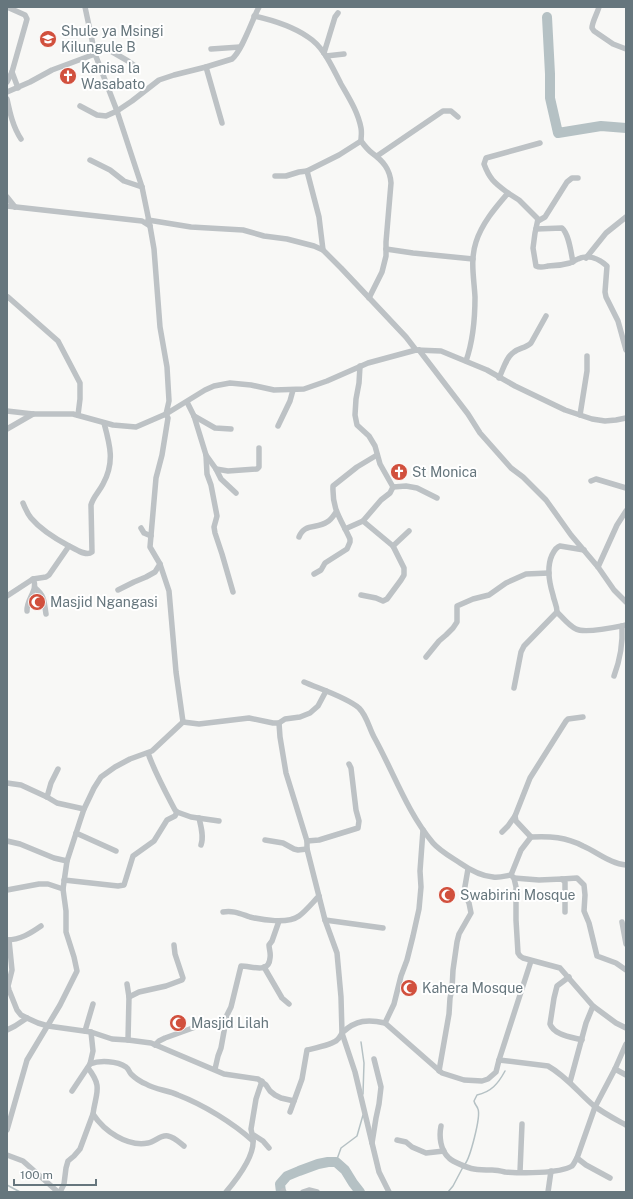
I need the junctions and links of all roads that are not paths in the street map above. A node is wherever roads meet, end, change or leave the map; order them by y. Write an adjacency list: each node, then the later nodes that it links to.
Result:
1 (7, 7): 15 (street)
2 (85, 7): 10 (street)
3 (259, 7): 6 (street)
4 (598, 7): 9 (street)
5 (338, 13): 11 (street)
6 (254, 16): 7 (street); 11 (street)
7 (240, 48): 8 (street); 13 (street)
8 (211, 49)
9 (626, 49)
10 (95, 54): 14 (street); 17 (street); 21 (street)
11 (325, 54): 12 (street); 25 (street)
12 (344, 54)
13 (206, 67): 21 (street); 23 (street)
14 (138, 68)
15 (12, 72): 16 (street); 17 (street)
16 (7, 82)
17 (18, 88): 18 (street)
18 (7, 92)
19 (7, 99): 24 (street)
20 (80, 106): 21 (street)
21 (117, 111): 32 (street)
22 (458, 116): 27 (street)
23 (222, 123)
24 (21, 139)
25 (361, 140): 27 (street); 29 (street)
26 (540, 143): 33 (street)
27 (377, 156): 42 (street)
28 (90, 160): 32 (street)
29 (307, 171): 30 (street); 43 (street)
30 (275, 176)
31 (578, 178): 39 (street)
32 (142, 187): 38 (street)
33 (508, 193): 39 (street); 45 (street)
34 (7, 197): 36 (street)
35 (7, 206): 36 (street)
36 (15, 207): 40 (street)
37 (626, 217): 44 (street)
38 (148, 220): 40 (street); 43 (street)
39 (538, 222): 41 (street)
40 (150, 226): 60 (street)
41 (536, 229): 46 (street); 46 (street)
42 (386, 249): 45 (street); 48 (street)
43 (323, 250): 48 (street)
44 (586, 258): 46 (street); 51 (street)
45 (473, 259): 53 (street)
46 (573, 262)
47 (8, 297): 61 (street)
48 (369, 298): 50 (street)
49 (546, 316): 55 (street)
50 (418, 350): 53 (street); 54 (street); 89 (street)
51 (626, 350)
52 (586, 356): 62 (street)
53 (466, 361): 55 (street)
54 (360, 366): 56 (street); 71 (street)
55 (500, 378): 62 (street)
56 (293, 390): 57 (street); 66 (street)
57 (187, 402): 60 (street); 63 (street)
58 (7, 411): 59 (street)
59 (33, 414): 61 (street); 68 (street)
60 (166, 414): 65 (street); 85 (street)
61 (78, 415): 65 (street)
62 (580, 415): 64 (street)
63 (194, 416): 67 (street); 70 (street)
64 (626, 418)
65 (104, 423): 87 (street)
66 (278, 426)
67 (231, 428)
68 (7, 429)
69 (259, 448): 72 (street)
70 (206, 455): 72 (street); 97 (street)
71 (377, 455): 74 (street); 80 (street)
72 (216, 469): 76 (street)
73 (591, 481): 75 (street)
74 (393, 487): 77 (street); 81 (street)
75 (626, 488)
76 (236, 493)
77 (436, 498)
78 (23, 503): 87 (street)
79 (626, 511): 91 (street)
80 (336, 512): 83 (street); 86 (street)
81 (363, 521): 83 (street); 88 (street)
82 (141, 528): 85 (street)
83 (345, 529): 93 (street)
84 (409, 531): 88 (street)
85 (151, 536): 90 (street)
86 (299, 537)
87 (70, 546): 94 (street)
88 (393, 546): 98 (street)
89 (584, 550): 91 (street); 92 (street)
90 (160, 564): 96 (street); 111 (street)
91 (598, 567): 100 (street)
92 (549, 573): 102 (street); 105 (street)
93 (314, 574)
94 (33, 579): 95 (street); 99 (street)
95 (35, 588): 101 (street); 103 (street)
96 (118, 590)
97 (233, 592)
98 (361, 595)
99 (7, 596)
100 (626, 602)
101 (27, 611)
102 (557, 612): 104 (street); 108 (street)
103 (46, 614)
104 (624, 625): 106 (street)
105 (426, 656)
106 (614, 676)
107 (304, 682): 109 (street)
108 (514, 688)
109 (326, 691): 112 (street); 123 (street)
110 (583, 717): 120 (street)
111 (183, 722): 112 (street); 113 (street)
112 (279, 723): 129 (street)
113 (148, 753): 118 (street); 119 (street)
114 (349, 764): 129 (street)
115 (58, 769): 117 (street)
116 (7, 783): 117 (street)
117 (48, 797): 118 (street)
118 (84, 809): 125 (street)
119 (177, 812): 121 (street); 138 (street)
120 (515, 816): 124 (street); 126 (street)
121 (199, 818): 122 (street); 130 (street)
122 (219, 821)
123 (423, 830): 135 (street); 162 (street)
124 (502, 832)
125 (76, 833): 132 (street); 133 (street)
126 (531, 837): 134 (street); 136 (street)
127 (265, 840): 131 (street)
128 (7, 841): 133 (street)
129 (307, 841): 131 (street)
130 (201, 845)
131 (307, 849): 141 (street)
132 (116, 851)
133 (67, 860): 138 (street)
134 (626, 865)
135 (468, 868): 136 (street); 178 (street)
136 (513, 877): 137 (street); 152 (street)
137 (562, 879): 143 (street); 154 (street)
138 (64, 880): 139 (street)
139 (63, 889): 140 (street); 163 (street)
140 (7, 890)
141 (319, 896): 144 (street); 145 (street)
142 (222, 912): 145 (street)
143 (565, 912)
144 (325, 920): 148 (street); 168 (street)
145 (278, 921): 153 (street)
146 (622, 922): 150 (street)
147 (41, 926): 149 (street)
148 (383, 928)
149 (8, 940): 161 (street)
150 (626, 944)
151 (174, 945): 157 (street)
152 (530, 961): 155 (street); 174 (street)
153 (264, 967): 159 (street); 164 (street)
154 (626, 970)
155 (569, 977): 160 (street); 170 (street)
156 (127, 984): 157 (street)
157 (129, 997): 169 (street)
158 (93, 1004): 167 (street)
159 (289, 1004)
160 (593, 1006): 165 (street); 170 (street)
161 (27, 1018): 163 (street); 166 (street)
162 (385, 1023): 168 (street); 178 (street)
163 (48, 1026): 167 (street); 190 (street)
164 (224, 1027): 172 (street); 176 (street)
165 (626, 1028)
166 (7, 1030)
167 (88, 1031): 169 (street); 175 (street)
168 (342, 1033): 183 (street); 193 (street)
169 (128, 1040): 172 (street)
170 (582, 1040): 181 (street)
171 (626, 1044): 177 (street)
172 (155, 1045): 176 (street)
173 (374, 1059): 193 (street)
174 (499, 1060): 178 (street); 181 (street)
175 (89, 1066): 182 (street); 186 (street); 191 (street)
176 (215, 1069): 180 (street)
177 (615, 1069): 179 (street); 184 (street)
178 (439, 1071)
179 (626, 1075)
180 (262, 1081): 183 (street); 191 (street)
181 (570, 1082): 184 (street)
182 (72, 1091)
183 (294, 1101): 185 (street)
184 (595, 1107): 188 (street); 198 (street)
185 (290, 1112)
186 (93, 1114): 194 (street); 202 (street)
187 (522, 1124): 200 (street)
188 (626, 1125)
189 (441, 1126): 196 (street)
190 (7, 1130)
191 (253, 1137): 195 (street); 203 (street)
192 (397, 1140): 196 (street)
193 (372, 1143): 206 (street)
194 (184, 1146)
195 (269, 1148)
196 (444, 1151): 200 (street)
197 (7, 1154): 202 (street)
198 (577, 1158): 199 (street); 201 (street)
199 (551, 1171): 200 (street); 207 (street)
200 (520, 1172)
201 (610, 1178)
202 (59, 1192)
203 (226, 1192)
204 (304, 1192): 205 (street)
205 (316, 1192)
206 (389, 1192)
207 (548, 1192)

